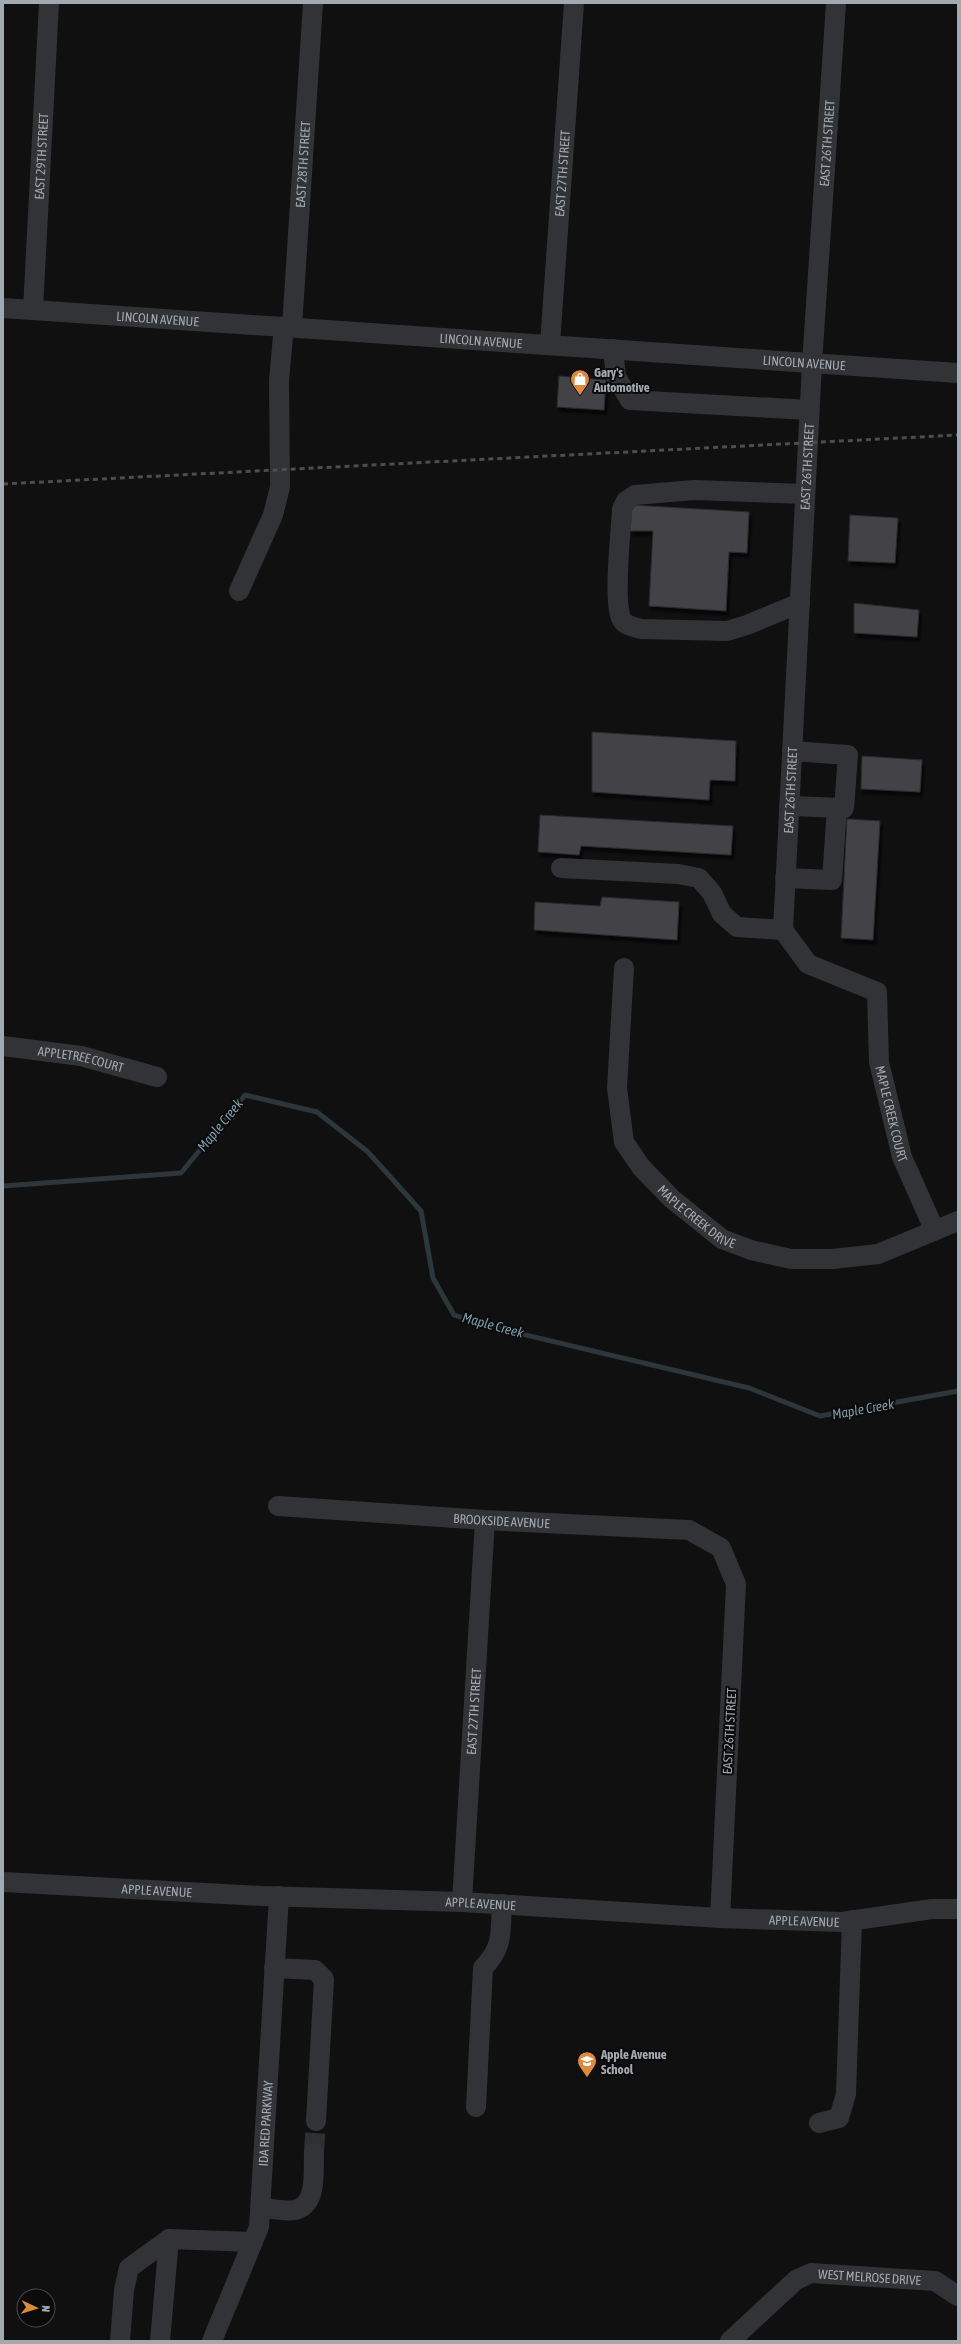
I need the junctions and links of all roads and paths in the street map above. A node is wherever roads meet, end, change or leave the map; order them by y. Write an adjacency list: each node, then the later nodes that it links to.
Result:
1 (49, 3): 6 (street, EAST 29TH STREET)
2 (313, 3): 7 (street, EAST 28TH STREET)
3 (574, 3): 8 (street, EAST 27TH STREET)
4 (836, 3): 10 (street, EAST 26TH STREET)
5 (3, 308): 6 (street, LINCOLN AVENUE)
6 (33, 310): 7 (street, LINCOLN AVENUE)
7 (288, 326): 8 (street, LINCOLN AVENUE); 14 (street, EAST 28TH STREET)
8 (550, 344): 9 (street, LINCOLN AVENUE)
9 (613, 349): 10 (street, LINCOLN AVENUE); 12 (street)
10 (812, 364): 11 (street, LINCOLN AVENUE); 12 (street, EAST 26TH STREET)
11 (958, 373)
12 (809, 410): 13 (street, EAST 26TH STREET)
13 (805, 494): 15 (street, EAST 26TH STREET); 15 (street)
14 (239, 591)
15 (800, 602): 16 (street, EAST 26TH STREET)
16 (792, 751): 17 (street, EAST 26TH STREET); 18 (street)
17 (789, 806): 18 (street); 20 (street, EAST 26TH STREET)
18 (837, 808): 20 (street)
19 (562, 868): 21 (street)
20 (785, 878): 21 (street, EAST 26TH STREET)
21 (782, 930): 26 (street, MAPLE CREEK COURT)
22 (624, 968): 26 (street, MAPLE CREEK DRIVE)
23 (3, 1046): 24 (street, APPLETREE COURT)
24 (157, 1077)
25 (958, 1221): 26 (street, MAPLE CREEK DRIVE)
26 (934, 1230)
27 (278, 1506): 28 (street, BROOKSIDE AVENUE)
28 (484, 1520): 29 (street, BROOKSIDE AVENUE); 32 (street, EAST 27TH STREET)
29 (721, 1548): 35 (street, EAST 26TH STREET)
30 (3, 1882): 31 (street, APPLE AVENUE)
31 (279, 1896): 32 (street, APPLE AVENUE); 37 (street, IDA RED PARKWAY)
32 (462, 1902): 33 (street, APPLE AVENUE)
33 (502, 1904): 35 (street, APPLE AVENUE); 38 (street)
34 (958, 1909): 36 (street, APPLE AVENUE)
35 (720, 1918): 36 (street, APPLE AVENUE)
36 (852, 1920): 40 (street)
37 (274, 1968): 39 (street); 42 (street, IDA RED PARKWAY)
38 (476, 2108)
39 (316, 2121)
40 (819, 2123)
41 (314, 2153): 42 (street)
42 (260, 2208): 44 (street, IDA RED PARKWAY)
43 (169, 2239): 44 (street); 46 (street); 47 (street)
44 (253, 2242): 48 (street, IDA RED PARKWAY)
45 (958, 2296): 49 (street, WEST MELROSE DRIVE)
46 (120, 2341)
47 (160, 2341)
48 (212, 2341)
49 (730, 2341)

